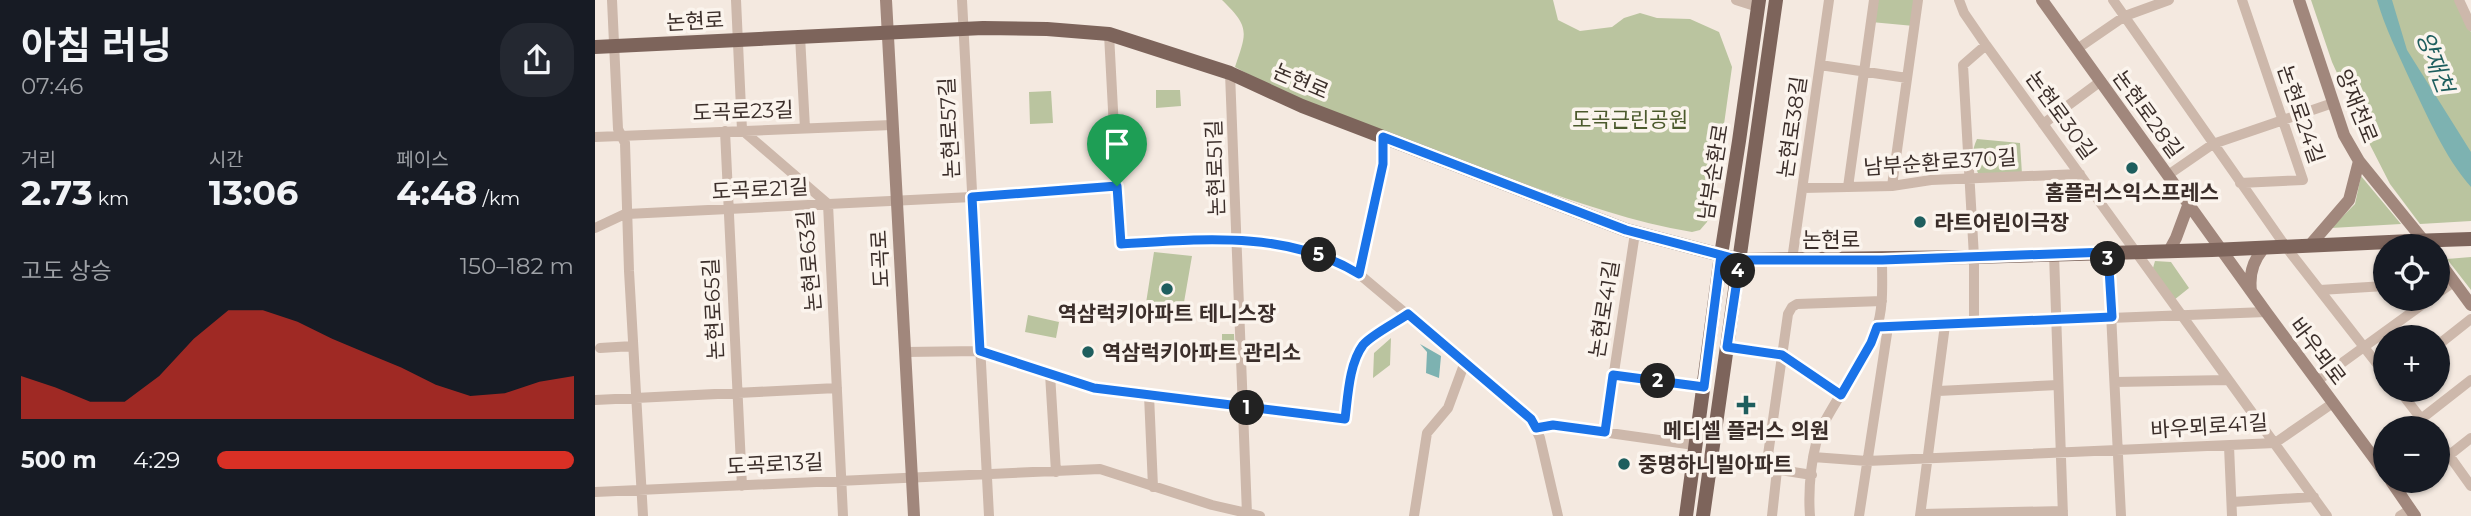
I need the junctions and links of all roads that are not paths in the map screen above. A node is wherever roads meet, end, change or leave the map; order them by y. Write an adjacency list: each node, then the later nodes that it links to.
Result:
1 (612, 0): 26 (street)
2 (736, 0): 24 (street)
3 (886, 0): 21 (street, 도곡로)
4 (961, 0): 20 (street, 논현로57길)
5 (1737, 0): 17 (street)
6 (1776, 0): 75 (main road, 남부순환로)
7 (1829, 0): 29 (street, 논현로38길)
8 (1874, 0): 30 (street)
9 (1918, 0): 32 (street)
10 (1959, 0): 25 (street, 논현로30길)
11 (2042, 0): 28 (street, 논현로28길)
12 (2113, 0): 18 (street)
13 (2169, 0): 18 (street)
14 (2242, 0): 35 (street, 논현로24길)
15 (2299, 0): 34 (street, 양재천로)
16 (2459, 0): 19 (street)
17 (1758, 4): 73 (main road, 남부순환로)
18 (2125, 16): 28 (street); 44 (street)
19 (2471, 26)
20 (962, 29): 21 (main road, 논현로); 22 (main road, 논현로); 54 (street, 논현로57길)
21 (887, 32): 23 (main road, 논현로); 37 (street, 도곡로)
22 (1109, 34): 31 (main road, 논현로); 50 (street)
23 (800, 36): 24 (main road, 논현로); 38 (street)
24 (737, 40): 26 (main road, 논현로); 39 (street)
25 (1986, 45): 36 (street, 논현로30길); 48 (street)
26 (615, 46): 27 (main road, 논현로); 41 (street)
27 (595, 47)
28 (2077, 50): 33 (street, 논현로28길)
29 (1820, 65): 30 (street); 53 (street, 논현로38길)
30 (1864, 71): 32 (street); 52 (street)
31 (1230, 74): 43 (main road, 논현로); 63 (street, 논현로51길)
32 (1907, 78): 51 (street)
33 (2101, 81): 36 (street); 47 (street, 논현로28길)
34 (2333, 103): 35 (street); 45 (street, 양재천로)
35 (2283, 118): 44 (street); 49 (street, 논현로24길)
36 (2043, 124): 46 (street, 논현로30길)
37 (893, 125): 38 (street, 도곡로23길); 55 (street, 도곡로)
38 (805, 128): 39 (street, 도곡로23길)
39 (742, 130): 40 (street, 도곡로23길); 57 (street, 논현로63길)
40 (726, 131): 41 (street, 도곡로23길); 58 (street, 논현로65길)
41 (621, 136): 42 (street, 도곡로23길); 59 (street)
42 (595, 137)
43 (1383, 137): 61 (main road, 논현로); 78 (street)
44 (2213, 144): 47 (street); 49 (street)
45 (2359, 161): 62 (street, 양재천로); 65 (street)
46 (2080, 174): 48 (street, 남부순환로370길); 69 (street, 논현로30길)
47 (2168, 175): 56 (street, 논현로28길)
48 (1968, 179): 51 (street, 남부순환로370길); 74 (street)
49 (2240, 183): 66 (street)
50 (1117, 186): 54 (street, 도곡로21길); 63 (street)
51 (1892, 186): 52 (street, 남부순환로370길)
52 (1848, 187): 53 (street, 남부순환로370길)
53 (1803, 188): 76 (street, 논현로38길)
54 (972, 197): 55 (street, 도곡로21길); 103 (street, 논현로57길)
55 (896, 201): 57 (street, 도곡로21길); 104 (street, 도곡로)
56 (2189, 203): 68 (street, 논현로28길); 70 (street)
57 (828, 204): 58 (street, 도곡로21길); 116 (street, 논현로63길)
58 (728, 210): 59 (street, 도곡로21길); 118 (street, 논현로65길)
59 (627, 214): 60 (street); 99 (street)
60 (595, 228)
61 (1635, 233): 73 (main road, 논현로); 109 (street, 논현로41길)
62 (2418, 234)
63 (1237, 239): 78 (street); 125 (street, 논현로51길)
64 (2471, 239): 65 (main road, 논현로, bridge)
65 (2311, 244): 66 (main road, 논현로)
66 (2286, 247): 67 (main road, 논현로); 84 (street)
67 (2264, 248): 68 (main road, 논현로); 85 (street)
68 (2222, 250): 70 (main road, 논현로); 85 (street, 바우뫼로)
69 (2135, 251): 70 (main road, 논현로); 71 (main road, 논현로); 91 (street, 논현로30길)
70 (2169, 251)
71 (2108, 252): 72 (main road, 논현로); 92 (street)
72 (2053, 254): 74 (main road, 논현로); 94 (street)
73 (1721, 255): 75 (main road, 논현로); 115 (main road, 남부순환로)
74 (1974, 257): 77 (main road, 논현로); 95 (street)
75 (1740, 260): 76 (main road, 논현로); 100 (main road, 남부순환로)
76 (1792, 260): 77 (main road, 논현로)
77 (1882, 260): 86 (street)
78 (1359, 274): 90 (street)
79 (2450, 276): 81 (street)
80 (2450, 282): 81 (street)
81 (2454, 282): 82 (street); 87 (street)
82 (2450, 285)
83 (2373, 287): 84 (street)
84 (2320, 290): 102 (street)
85 (2252, 291): 89 (street, 바우뫼로)
86 (1882, 301): 97 (street); 105 (street)
87 (2471, 305)
88 (2414, 311): 102 (street)
89 (2266, 312): 91 (street); 112 (street, 바우뫼로)
90 (1408, 314): 107 (street); 125 (street)
91 (2181, 315): 92 (street); 110 (street, 논현로30길)
92 (2112, 317): 94 (street); 113 (street)
93 (2471, 319): 98 (street)
94 (2055, 320): 95 (street); 114 (street)
95 (1974, 323): 96 (street)
96 (1945, 325): 97 (street); 117 (street)
97 (1883, 327): 120 (street); 141 (street)
98 (2450, 336)
99 (633, 346): 101 (street); 121 (street)
100 (1727, 347): 105 (street); 140 (main road, 남부순환로)
101 (600, 348)
102 (2363, 348): 106 (street); 112 (street)
103 (980, 351): 104 (street); 108 (street); 145 (street, 논현로57길)
104 (905, 352): 146 (street, 도곡로)
105 (1782, 355): 120 (street); 142 (street)
106 (2373, 360)
107 (1465, 362): 128 (street); 165 (street)
108 (1050, 374): 119 (street); 143 (street)
109 (1613, 375): 115 (street); 129 (street, 논현로41길)
110 (2228, 380): 113 (street); 131 (street, 논현로30길)
111 (2471, 380): 127 (street)
112 (2317, 381): 124 (street, 바우뫼로)
113 (2115, 382): 134 (street)
114 (2058, 385): 117 (street); 135 (street)
115 (1704, 387): 132 (main road, 남부순환로)
116 (837, 388): 118 (street); 147 (street, 논현로63길)
117 (1938, 391): 139 (street)
118 (737, 392): 121 (street); 148 (street, 논현로65길)
119 (1149, 395): 125 (street); 150 (street)
120 (1841, 395): 137 (street)
121 (636, 397): 122 (street); 151 (street)
122 (595, 400)
123 (2408, 402): 126 (street)
124 (2333, 403): 131 (street, 바우뫼로41길); 138 (street, 바우뫼로)
125 (1243, 407): 157 (street, 논현로51길)
126 (2419, 416)
127 (2425, 416)
128 (1536, 428): 129 (street); 166 (street)
129 (1605, 432): 132 (street)
130 (2471, 438): 136 (street)
131 (2275, 443): 133 (street, 바우뫼로41길); 154 (street, 논현로30길)
132 (1695, 445): 167 (main road, 남부순환로)
133 (2229, 446): 134 (street, 바우뫼로41길); 155 (street)
134 (2118, 450): 135 (street, 바우뫼로41길); 172 (street)
135 (2060, 453): 139 (street, 바우뫼로41길); 156 (street)
136 (2450, 455): 149 (street)
137 (1813, 457): 141 (street, 바우뫼로41길); 144 (street)
138 (2373, 457)
139 (1927, 459): 141 (street, 바우뫼로41길); 159 (street)
140 (1711, 460): 142 (street); 168 (main road, 남부순환로)
141 (1867, 461): 171 (street)
142 (1771, 469): 144 (street); 169 (street)
143 (1056, 472): 145 (street, 도곡로13길); 150 (street, 도곡로13길)
144 (1812, 475): 170 (street)
145 (986, 476): 146 (street, 도곡로13길); 163 (street, 논현로57길)
146 (911, 477): 147 (street, 도곡로13길); 162 (street, 도곡로)
147 (841, 480): 148 (street, 도곡로13길); 161 (street, 논현로63길)
148 (742, 486): 151 (street, 도곡로13길)
149 (2471, 486)
150 (1153, 487): 157 (street, 도곡로13길)
151 (641, 489): 152 (street, 도곡로13길); 160 (street)
152 (595, 492)
153 (2398, 493): 158 (street)
154 (2314, 498): 155 (street); 174 (street, 논현로30길)
155 (2232, 502): 173 (street)
156 (2063, 513): 159 (street)
157 (1247, 514): 164 (street, 도곡로13길)
158 (2409, 514)
159 (1920, 515)
160 (643, 516)
161 (843, 516)
162 (914, 516)
163 (989, 516)
164 (1261, 516)
165 (1414, 516)
166 (1558, 516)
167 (1686, 516)
168 (1703, 516)
169 (1772, 516)
170 (1810, 516)
171 (1860, 516)
172 (2121, 516)
173 (2232, 516)
174 (2327, 516)

